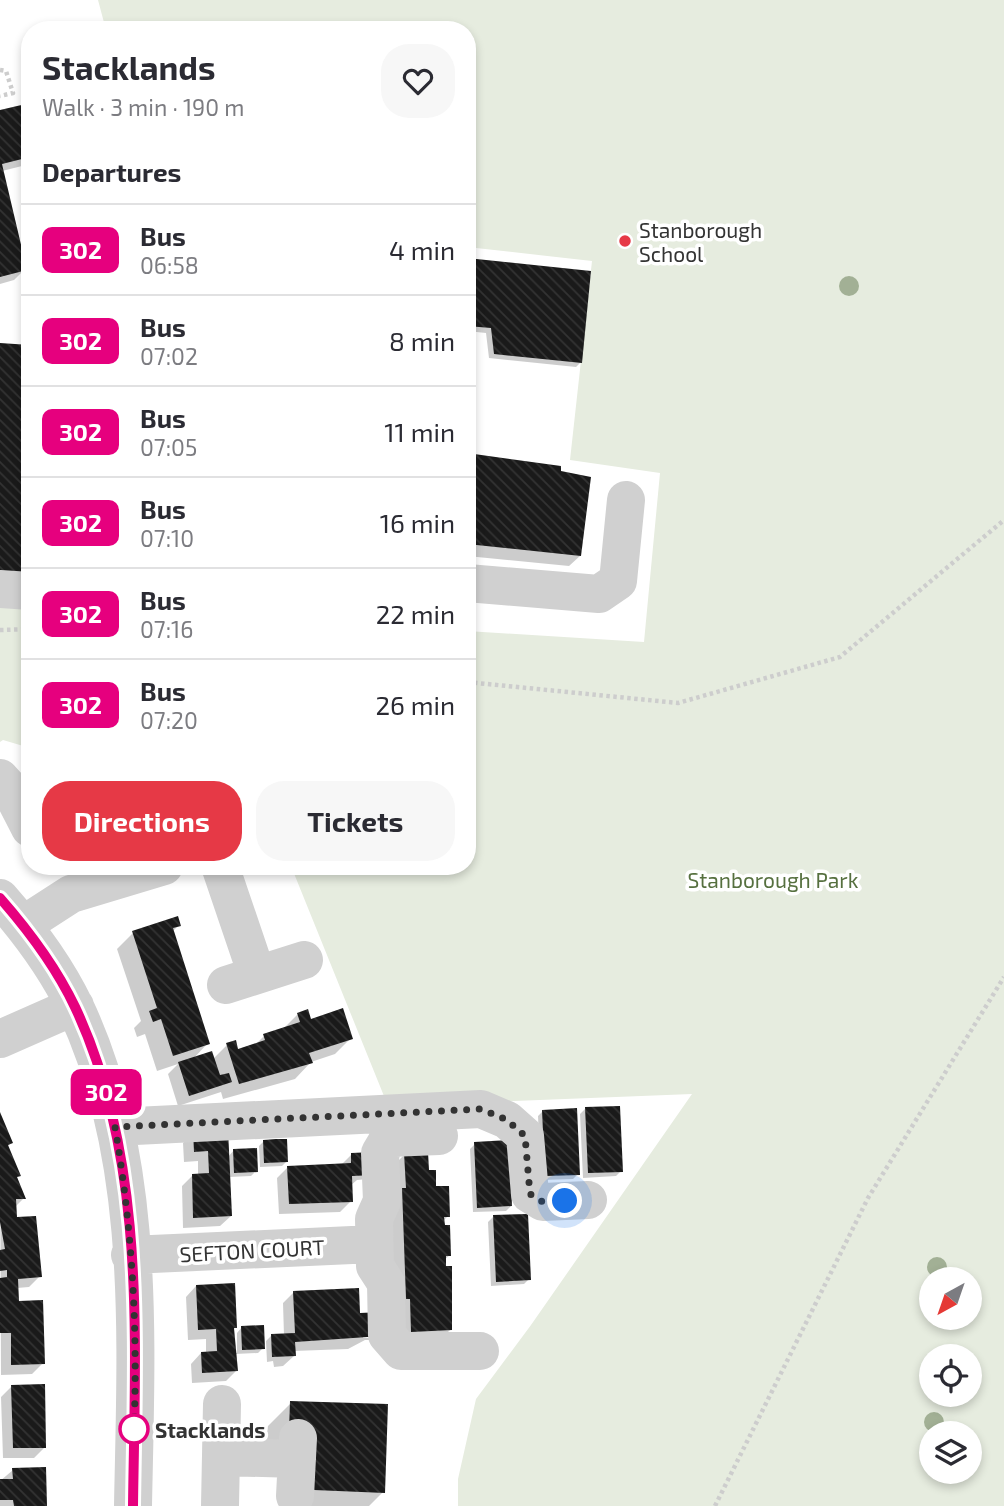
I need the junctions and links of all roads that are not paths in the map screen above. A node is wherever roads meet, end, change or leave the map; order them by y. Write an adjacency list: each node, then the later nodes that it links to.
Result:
1 (626, 500): 2 (street)
2 (476, 584)
3 (0, 589): 4 (street)
4 (21, 590)
5 (3, 788): 6 (street)
6 (21, 815)
7 (134, 875): 9 (street)
8 (222, 875): 10 (street)
9 (12, 911): 11 (street)
10 (304, 960)
11 (75, 1006): 12 (street); 13 (street)
12 (0, 1039)
13 (115, 1127): 15 (street); 17 (street)
14 (444, 1136): 16 (street)
15 (588, 1200)
16 (374, 1244): 17 (street, SEFTON COURT); 18 (street)
17 (130, 1255): 22 (street)
18 (480, 1351)
19 (222, 1404): 20 (street)
20 (221, 1457): 21 (street); 23 (street)
21 (297, 1465)
22 (133, 1506)
23 (220, 1506)

